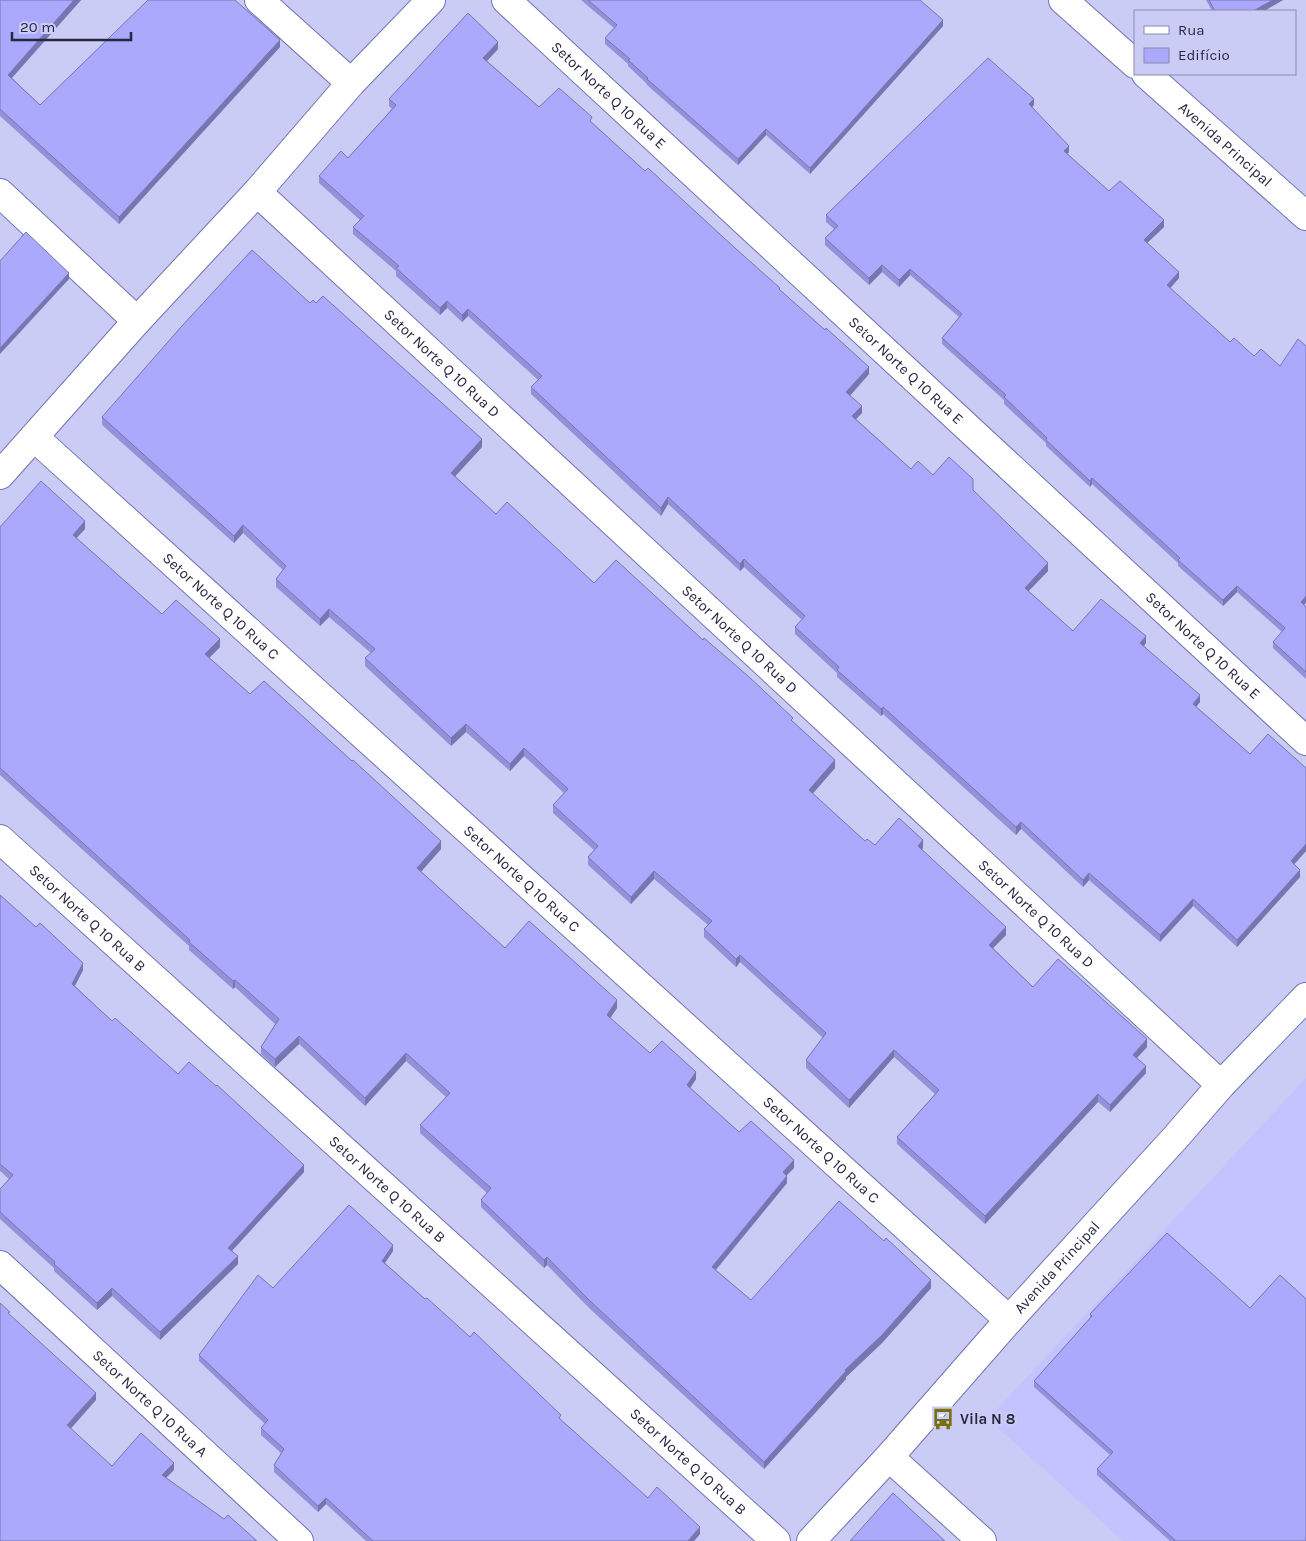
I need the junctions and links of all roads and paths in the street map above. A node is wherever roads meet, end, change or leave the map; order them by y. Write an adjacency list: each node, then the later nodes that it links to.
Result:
1 (259, 0): 7 (street)
2 (431, 0): 7 (street)
3 (506, 0): 14 (street, Setor Norte Q 10 Rua E)
4 (1063, 0): 5 (street)
5 (1134, 63)
6 (1147, 75): 10 (street, Avenida Principal)
7 (351, 83): 8 (street)
8 (257, 192): 11 (street); 17 (street, Setor Norte Q 10 Rua D)
9 (0, 193): 11 (street)
10 (1306, 216)
11 (137, 321): 12 (street)
12 (34, 437): 13 (street); 19 (street, Setor Norte Q 10 Rua C)
13 (0, 475)
14 (1306, 741)
15 (0, 839): 22 (street, Setor Norte Q 10 Rua B)
16 (1306, 997): 17 (street, Avenida Principal)
17 (1221, 1086): 19 (street, Avenida Principal)
18 (0, 1265): 21 (street, Setor Norte Q 10 Rua A)
19 (1009, 1320): 20 (street, Avenida Principal)
20 (889, 1457): 23 (street, Avenida Principal); 24 (street)
21 (299, 1541)
22 (776, 1541)
23 (812, 1541)
24 (982, 1541)

